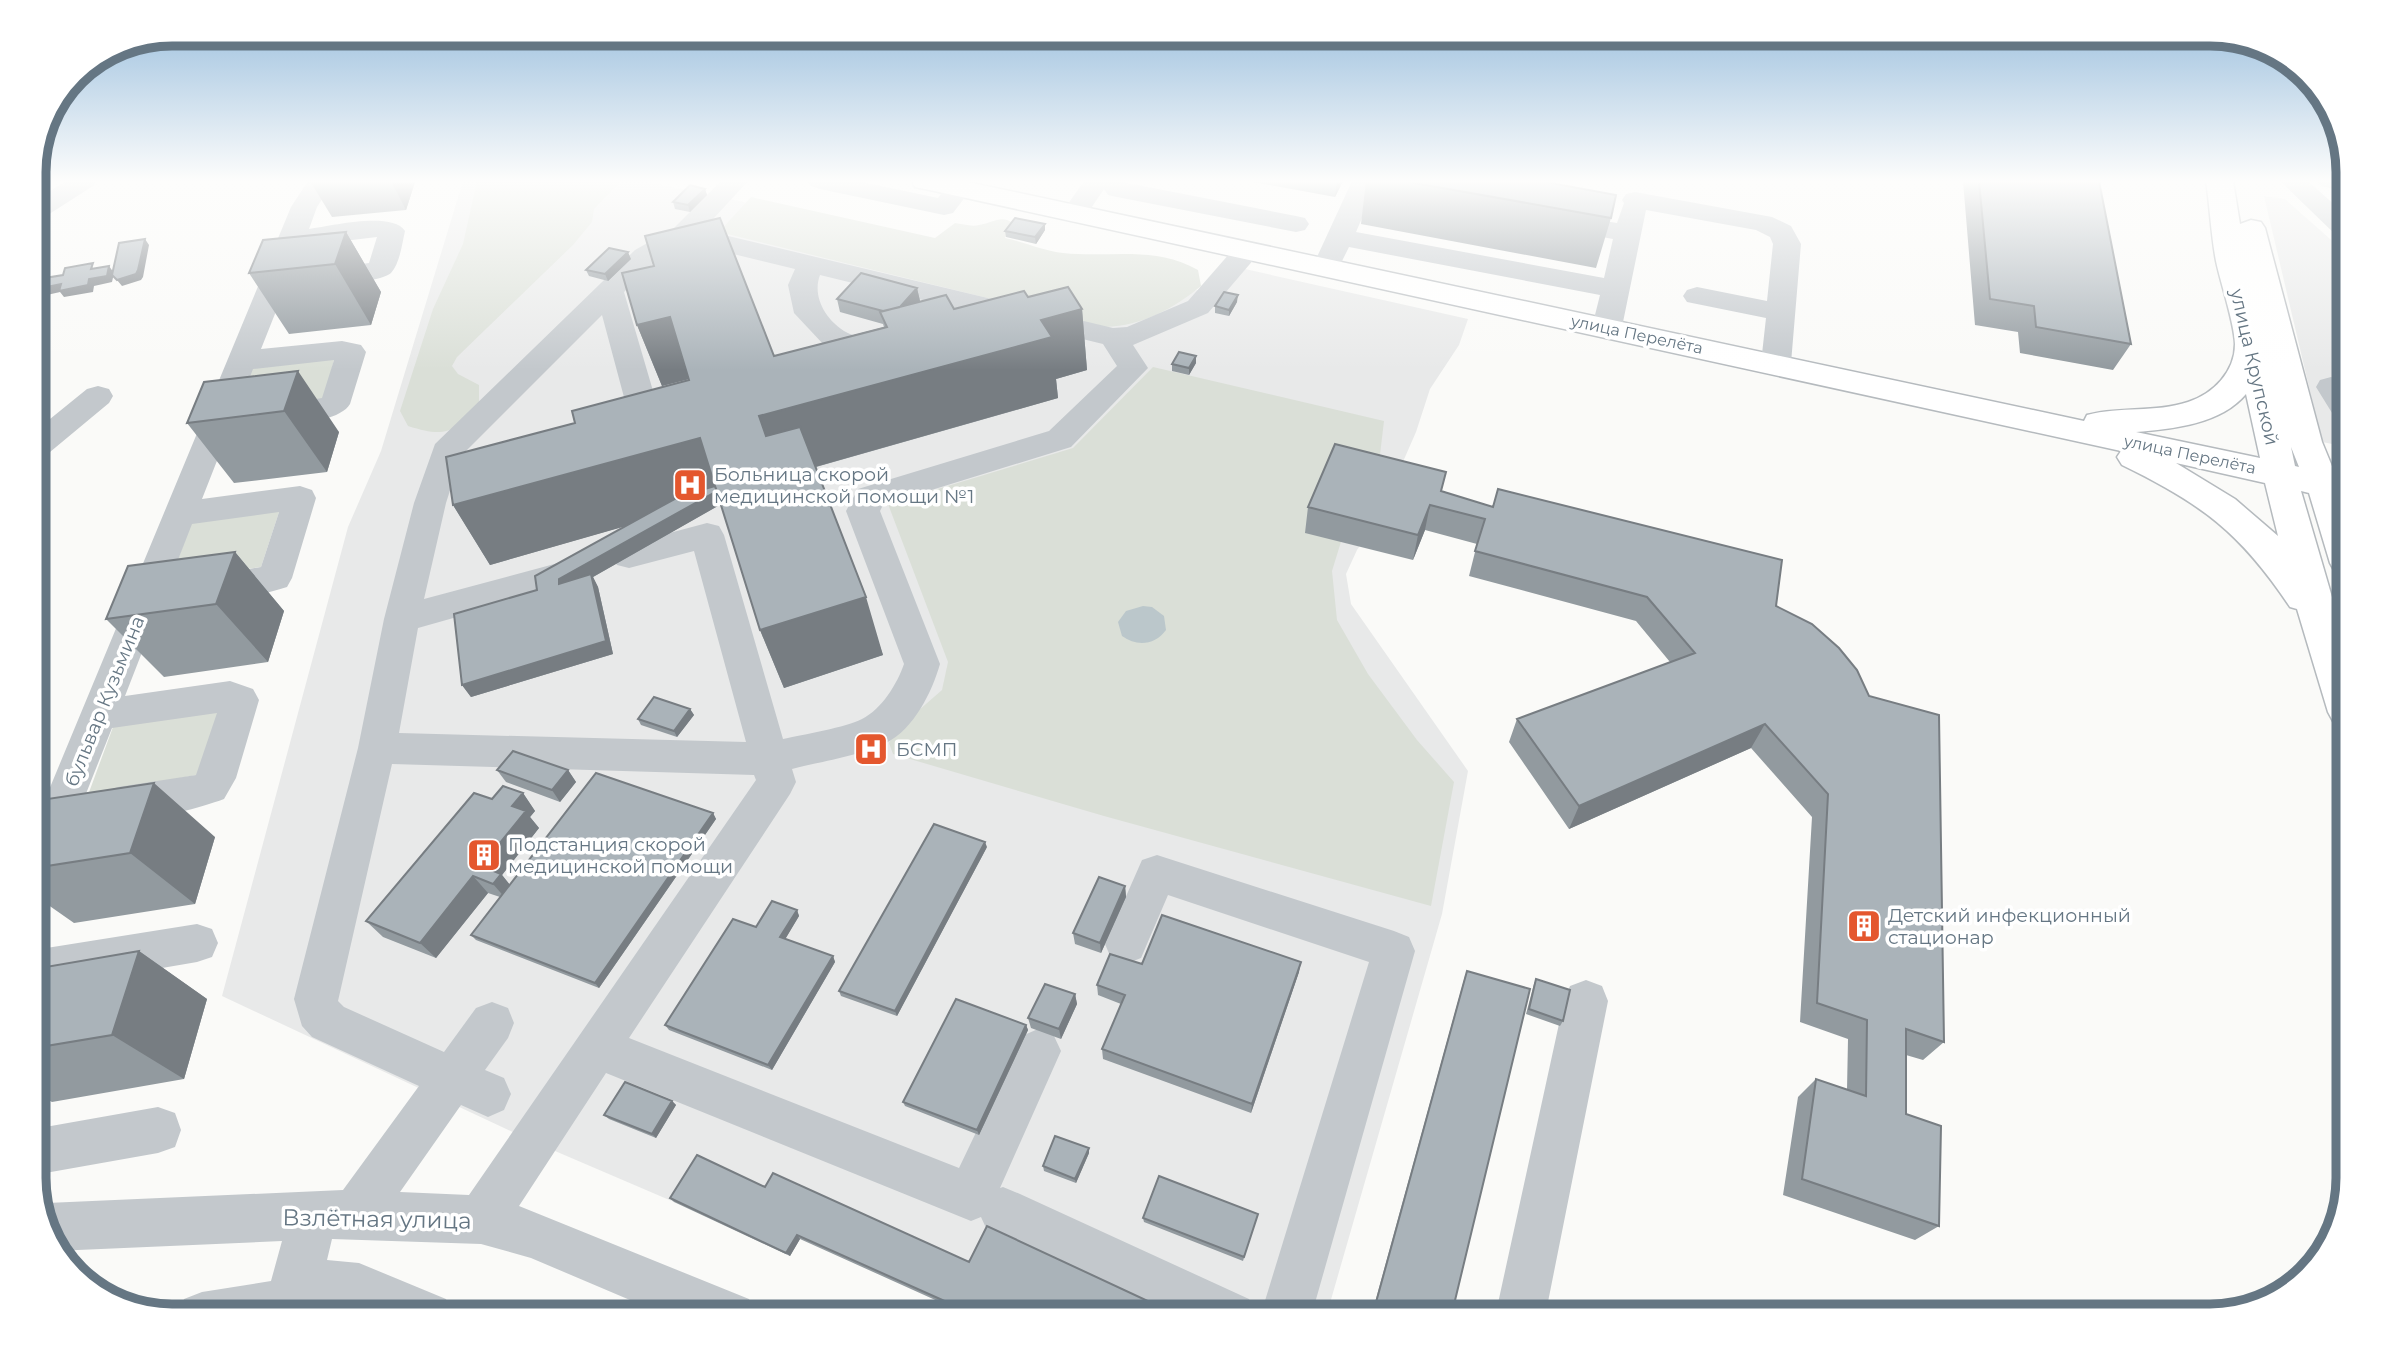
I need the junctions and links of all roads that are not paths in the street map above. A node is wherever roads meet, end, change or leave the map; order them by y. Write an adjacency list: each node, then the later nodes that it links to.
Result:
1 (289, 244): 15 (street, бульвар Кузьмина)
2 (389, 244): 15 (street)
3 (666, 244): 17 (street)
4 (728, 244): 13 (street)
5 (1215, 244): 12 (main road, улица Перелёта)
6 (1337, 244): 14 (street)
7 (1377, 244): 16 (street)
8 (1626, 244): 16 (street)
9 (1787, 244): 20 (street)
10 (2228, 244): 25 (main road, улица Крупской)
11 (2253, 244): 38 (main road, улица Крупской)
12 (1247, 251): 14 (main road, улица Перелёта); 19 (street)
13 (811, 263): 21 (street); 26 (street)
14 (1326, 267): 22 (main road, улица Перелёта)
15 (273, 283): 27 (street, бульвар Кузьмина)
16 (1616, 289): 22 (street)
17 (610, 292): 36 (street); 41 (street)
18 (1697, 296): 20 (street)
19 (1198, 307): 24 (street); 29 (street)
20 (1780, 312): 28 (street)
21 (1016, 313): 23 (street); 24 (street)
22 (1607, 327): 28 (main road, улица Перелёта)
23 (975, 335)
24 (1113, 337): 29 (street)
25 (2250, 346): 32 (main road); 37 (main road, улица Крупской)
26 (919, 348)
27 (241, 361): 33 (street, бульвар Кузьмина); 33 (street)
28 (1776, 363): 32 (main road, улица Перелёта)
29 (1133, 368): 51 (street)
30 (98, 396): 34 (street)
31 (46, 418): 34 (street)
32 (2041, 421): 37 (main road, улица Перелёта); 46 (main road)
33 (217, 422): 42 (street, бульвар Кузьмина)
34 (64, 424): 35 (street)
35 (46, 438)
36 (626, 450)
37 (2280, 474): 39 (main road, улица Перелёта); 46 (main road, улица Крупской)
38 (2335, 485)
39 (2336, 486)
40 (470, 492): 41 (street)
41 (430, 503): 47 (street)
42 (180, 514): 45 (street, бульвар Кузьмина); 45 (street)
43 (628, 556): 51 (street)
44 (573, 572): 47 (street)
45 (146, 595): 49 (street, бульвар Кузьмина)
46 (2317, 616): 48 (main road, улица Крупской)
47 (402, 619): 50 (street)
48 (2336, 673)
49 (98, 715): 52 (street, бульвар Кузьмина); 52 (street)
50 (377, 748): 51 (street); 61 (street)
51 (769, 759): 59 (street)
52 (58, 813): 53 (street, бульвар Кузьмина)
53 (46, 844)
54 (197, 943): 56 (street)
55 (1126, 944): 73 (street)
56 (46, 968)
57 (1586, 1000): 74 (street)
58 (492, 1023): 61 (street)
59 (597, 1047): 60 (street); 66 (street)
60 (1038, 1051)
61 (470, 1086): 65 (street)
62 (158, 1130): 63 (street)
63 (46, 1150)
64 (1003, 1211): 72 (street)
65 (334, 1214): 66 (street, Взлётная улица); 67 (street, Взлётная улица); 68 (street)
66 (481, 1220): 71 (street, Взлётная улица)
67 (55, 1227)
68 (292, 1300): 69 (street); 70 (street)
69 (271, 1304)
70 (397, 1304)
71 (701, 1304)
72 (1203, 1304)
73 (1289, 1304)
74 (1523, 1304)

